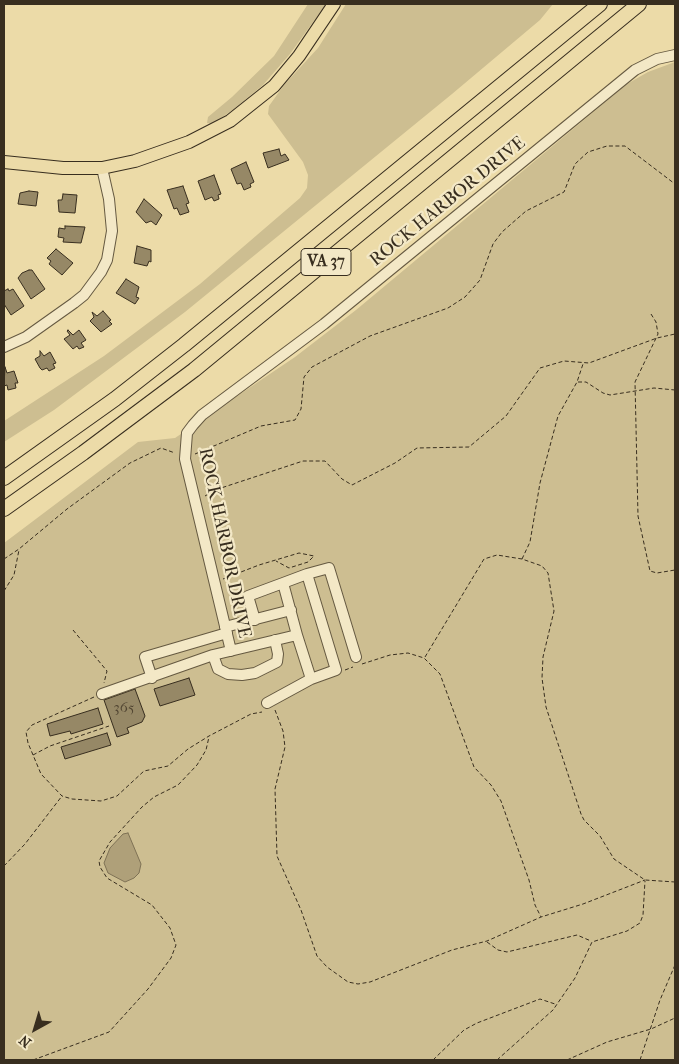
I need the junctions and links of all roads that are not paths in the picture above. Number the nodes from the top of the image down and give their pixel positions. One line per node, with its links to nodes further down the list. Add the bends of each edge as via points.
1 (334, 4): 6 (main road, via 284,75 230,121 166,151)
2 (600, 4): 8 (highway, VA 37, via 184,345)
3 (639, 4): 9 (highway, VA 37, via 194,370)
4 (675, 55): 14 (street, ROCK HARBOR DRIVE, via 657,59 635,70 324,324 202,415 187,433 185,459)
5 (4, 162): 6 (main road)
6 (102, 168): 7 (street, via 112,231 107,260 101,272 74,303 26,338)
7 (4, 347)
8 (4, 478)
9 (4, 508)
10 (307, 574): 11 (street); 19 (street, via 329,568); 21 (street, via 336,670)
11 (284, 583): 12 (street); 13 (street, via 248,596)
12 (291, 610): 13 (street); 15 (street)
13 (255, 620): 14 (street)
14 (226, 630): 17 (street, ROCK HARBOR DRIVE); 20 (street, via 145,657)
15 (297, 635): 16 (street); 21 (street)
16 (275, 640): 17 (street); 18 (street, via 277,662 255,673 228,674 218,670)
17 (231, 651): 18 (street)
18 (213, 655): 20 (street)
19 (356, 657)
20 (152, 678): 22 (street)
21 (311, 679): 23 (street)
22 (98, 693)
23 (268, 707)

